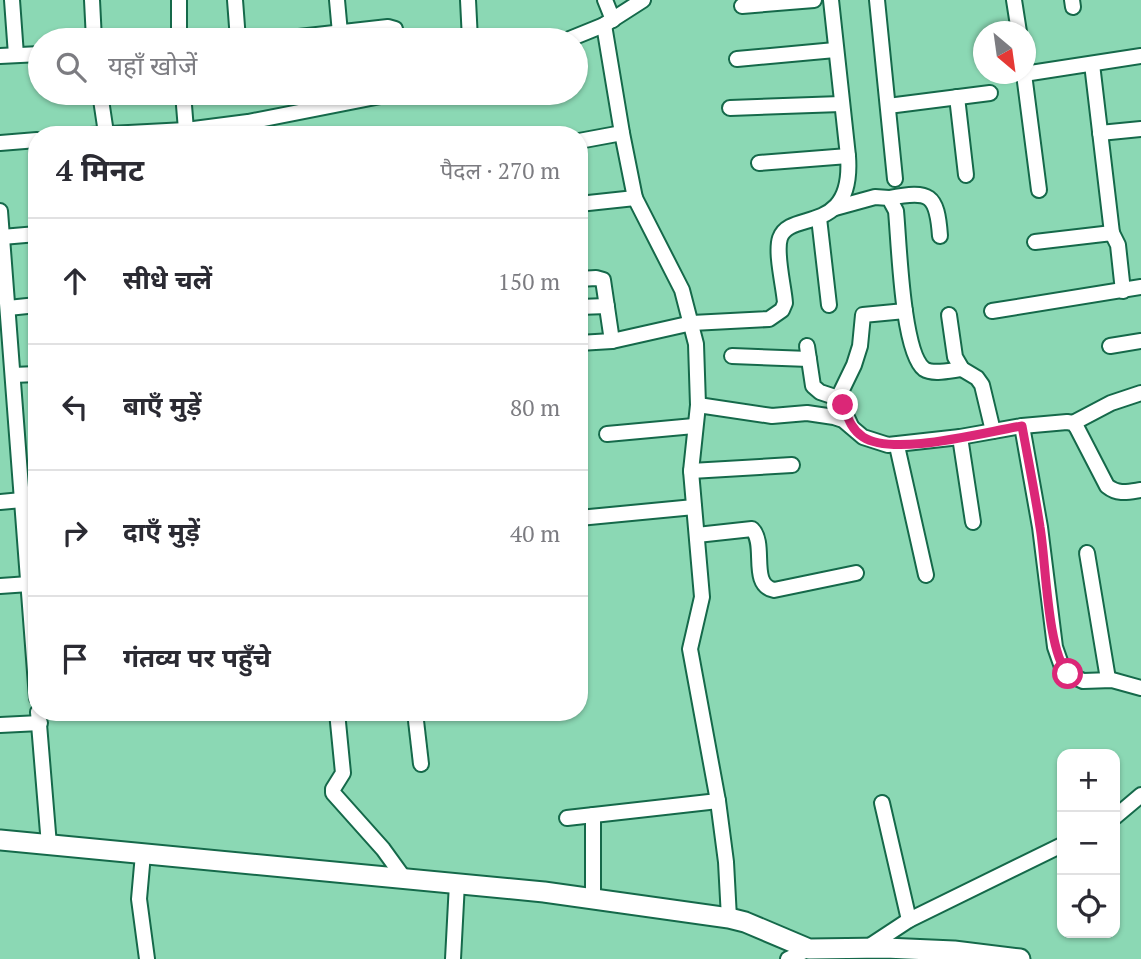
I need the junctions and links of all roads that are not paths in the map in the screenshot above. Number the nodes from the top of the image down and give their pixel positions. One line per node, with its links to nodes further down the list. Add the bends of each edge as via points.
1 (12, 0): 24 (street)
2 (92, 0): 16 (street)
3 (179, 0): 17 (street)
4 (234, 0): 18 (street)
5 (337, 0): 19 (street)
6 (468, 0): 20 (street)
7 (606, 0): 15 (street)
8 (643, 0): 15 (street)
9 (814, 0): 13 (street)
10 (831, 0): 22 (street)
11 (877, 0): 37 (street)
12 (1014, 0): 14 (street)
13 (742, 6)
14 (1017, 21)
15 (608, 23): 21 (street); 43 (street)
16 (93, 28)
17 (179, 28)
18 (237, 28)
19 (340, 28)
20 (469, 28)
21 (588, 31)
22 (835, 50): 27 (street); 33 (street)
23 (28, 54): 24 (street)
24 (16, 55): 25 (street)
25 (0, 56)
26 (1141, 56): 28 (street)
27 (737, 59)
28 (1092, 64): 29 (street); 44 (street)
29 (1036, 72)
30 (1025, 84): 52 (street)
31 (990, 93): 32 (street)
32 (957, 97): 37 (street); 50 (street)
33 (841, 104): 38 (street); 48 (street)
34 (102, 105): 39 (street)
35 (184, 105): 40 (street)
36 (345, 105): 41 (street)
37 (888, 106): 51 (street)
38 (730, 108)
39 (105, 126)
40 (186, 126)
41 (256, 126)
42 (1141, 129): 44 (street)
43 (622, 133): 45 (street); 53 (street)
44 (1100, 133): 59 (street)
45 (588, 139)
46 (28, 141): 47 (street)
47 (0, 143)
48 (848, 156): 49 (street); 56 (street, via 846,188)
49 (759, 163)
50 (966, 175)
51 (895, 179)
52 (1039, 190)
53 (635, 198): 55 (street); 75 (street, via 682,290)
54 (889, 198): 56 (street, via 875,197); 61 (street, via 907,194 929,197 939,216); 72 (street, via 896,211)
55 (588, 203)
56 (834, 209): 58 (street)
57 (0, 211): 62 (street)
58 (819, 218): 67 (street); 75 (street, via 788,229 779,240 782,310 769,319)
59 (1112, 233): 63 (street); 66 (street, via 1118,244)
60 (28, 235): 62 (street)
61 (940, 236)
62 (2, 237): 71 (street)
63 (1035, 242)
64 (588, 278): 69 (street, via 603,280)
65 (1141, 287): 66 (street)
66 (1123, 291): 73 (street)
67 (829, 305)
68 (28, 306): 71 (street)
69 (607, 306): 70 (street); 76 (street)
70 (588, 307)
71 (8, 308): 83 (street)
72 (905, 311): 81 (street, via 910,343 924,368); 85 (street, via 863,315 855,365)
73 (992, 311)
74 (949, 315): 81 (street, via 955,357)
75 (692, 323): 76 (street); 86 (street)
76 (612, 341): 78 (street)
77 (1141, 341): 79 (street)
78 (588, 342)
79 (1110, 346)
80 (732, 356): 85 (street, via 808,353 813,386)
81 (962, 369): 91 (street, via 982,385)
82 (28, 374): 83 (street)
83 (13, 375): 98 (street)
84 (1141, 393): 87 (street)
85 (838, 398): 90 (street)
86 (698, 405): 88 (street); 90 (street, via 772,416 821,415 843,420)
87 (1073, 424): 89 (street); 97 (street, via 1107,486 1122,493)
88 (694, 426): 92 (street); 96 (street)
89 (1022, 426): 91 (street); 110 (street, via 1058,657 1062,667 1077,679)
90 (851, 427): 94 (street, via 863,437)
91 (993, 430): 93 (street)
92 (607, 434)
93 (960, 437): 94 (street); 102 (street)
94 (897, 446): 107 (street)
95 (792, 465): 96 (street)
96 (691, 471): 100 (street)
97 (1141, 490)
98 (22, 500): 99 (street); 105 (street)
99 (0, 502)
100 (694, 507): 101 (street); 103 (street)
101 (588, 517)
102 (973, 522)
103 (697, 535): 106 (street, via 752,529 767,589); 119 (street, via 702,597 690,649)
104 (1087, 552): 110 (street)
105 (28, 572)
106 (856, 573)
107 (926, 575)
108 (28, 584): 109 (street)
109 (0, 586)
110 (1108, 679): 111 (street)
111 (1141, 688)
112 (28, 720): 116 (street)
113 (39, 721): 125 (street)
114 (338, 721): 128 (street, via 343,773 333,793)
115 (416, 721): 117 (street)
116 (0, 725)
117 (421, 764)
118 (1141, 795): 121 (street)
119 (718, 801): 122 (street); 131 (street)
120 (882, 803): 132 (street)
121 (1120, 813)
122 (593, 815): 123 (street); 130 (street)
123 (567, 818)
124 (0, 840): 125 (street)
125 (49, 845): 127 (street)
126 (1057, 847): 132 (street)
127 (143, 854): 128 (street); 136 (street, via 139,900)
128 (404, 878): 129 (street)
129 (457, 883): 130 (street); 137 (street)
130 (593, 899): 131 (street)
131 (729, 918): 134 (street)
132 (909, 920): 133 (street)
133 (868, 947): 134 (street); 135 (street)
134 (809, 949): 138 (street)
135 (981, 956): 139 (street)
136 (147, 959)
137 (453, 959)
138 (788, 959)
139 (1020, 959)

